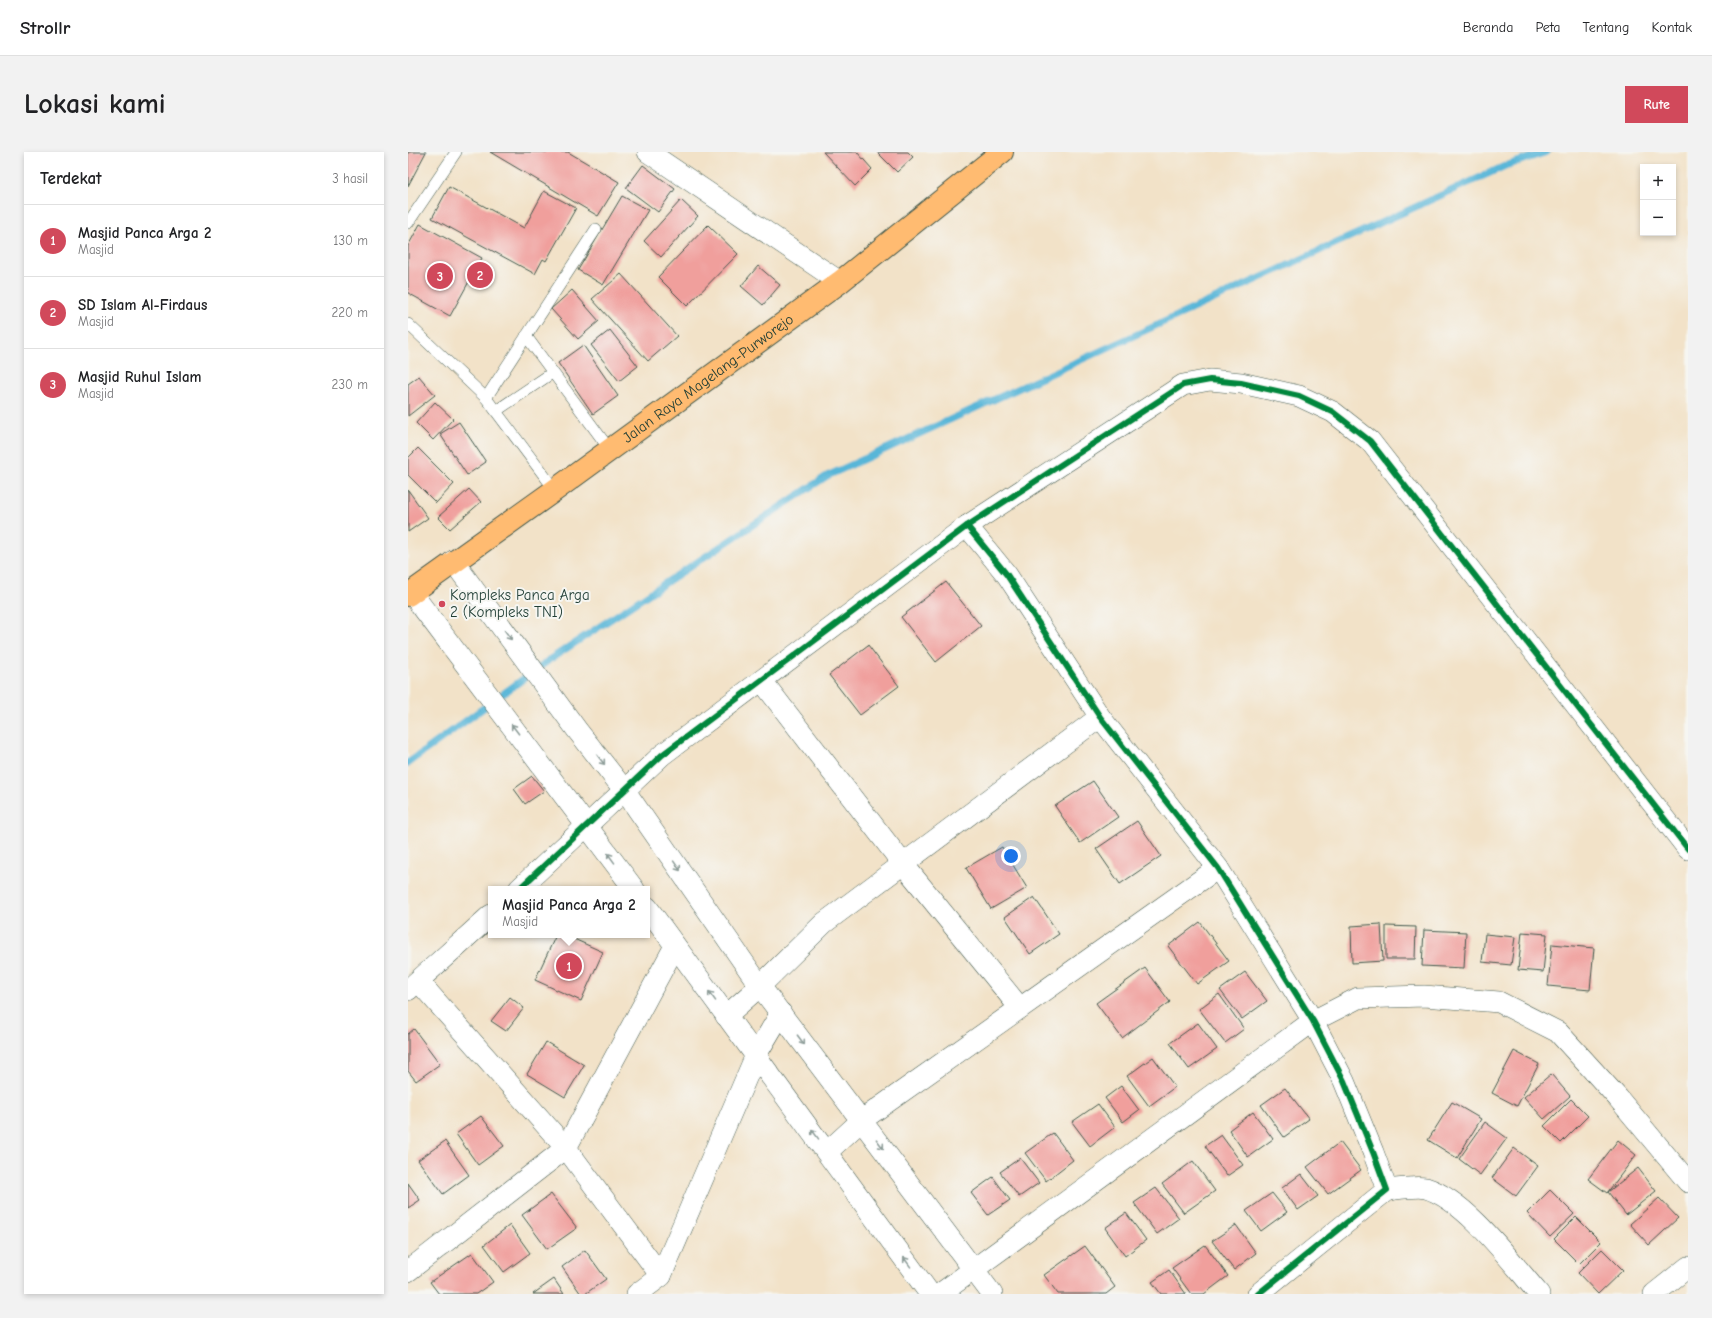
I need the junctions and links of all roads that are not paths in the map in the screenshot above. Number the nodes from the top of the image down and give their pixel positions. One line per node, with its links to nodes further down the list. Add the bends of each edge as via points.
1 (456, 152): 4 (lane)
2 (648, 152): 6 (street)
3 (1002, 152): 6 (main road, Jalan Raya Magelang-Purworejo)
4 (408, 223)
5 (596, 229): 8 (lane)
6 (840, 282): 12 (main road, Jalan Raya Magelang-Purworejo)
7 (408, 324): 10 (lane)
8 (526, 336): 9 (lane); 10 (lane)
9 (552, 372): 11 (lane); 12 (lane)
10 (486, 398): 11 (lane)
11 (496, 411): 13 (lane)
12 (610, 450): 13 (main road, Jalan Raya Magelang-Purworejo)
13 (555, 490): 15 (main road, Jalan Raya Magelang-Purworejo)
14 (968, 526): 17 (street); 18 (street, via 1007,575); 21 (street, via 1183,385 1210,380 1241,383 1299,396 1333,412 1370,441)
15 (453, 562): 16 (main road, Jalan Raya Magelang-Purworejo); 19 (street, one-way to 19)
16 (410, 594): 20 (street, one-way to 16, via 434,622)
17 (762, 681): 19 (street, via 662,755); 22 (street)
18 (1100, 717): 22 (street); 23 (street)
19 (625, 791): 20 (street); 30 (street, one-way to 30)
20 (587, 825): 24 (street); 25 (street, one-way to 20)
21 (1688, 850)
22 (902, 864): 30 (street, via 824,923); 31 (street)
23 (1218, 868): 31 (street); 34 (street)
24 (522, 886)
25 (632, 886)
26 (650, 911): 28 (street)
27 (488, 918): 29 (street)
28 (675, 946): 33 (street, one-way to 28); 37 (street)
29 (413, 986): 37 (street)
30 (760, 986): 32 (street); 33 (street)
31 (1020, 1008): 36 (street)
32 (781, 1013): 35 (street); 36 (street, one-way to 36)
33 (726, 1016): 35 (street)
34 (1313, 1021): 39 (street, via 1358,998 1424,996 1499,1002 1558,1032 1618,1098); 40 (street, via 1344,1081); 43 (street)
35 (756, 1056): 38 (street, one-way to 35); 44 (street)
36 (862, 1120): 38 (street); 43 (street, one-way to 43)
37 (566, 1148): 42 (street); 44 (street)
38 (827, 1152): 46 (street, one-way to 38)
39 (1688, 1182)
40 (1387, 1190): 49 (street); 50 (street, via 1425,1188 1452,1202 1481,1227)
41 (1688, 1267): 51 (street)
42 (408, 1270)
43 (974, 1270): 47 (street); 48 (street)
44 (661, 1276): 45 (street)
45 (637, 1294)
46 (930, 1294)
47 (940, 1294)
48 (992, 1294)
49 (1258, 1294)
50 (1539, 1294)
51 (1654, 1294)

